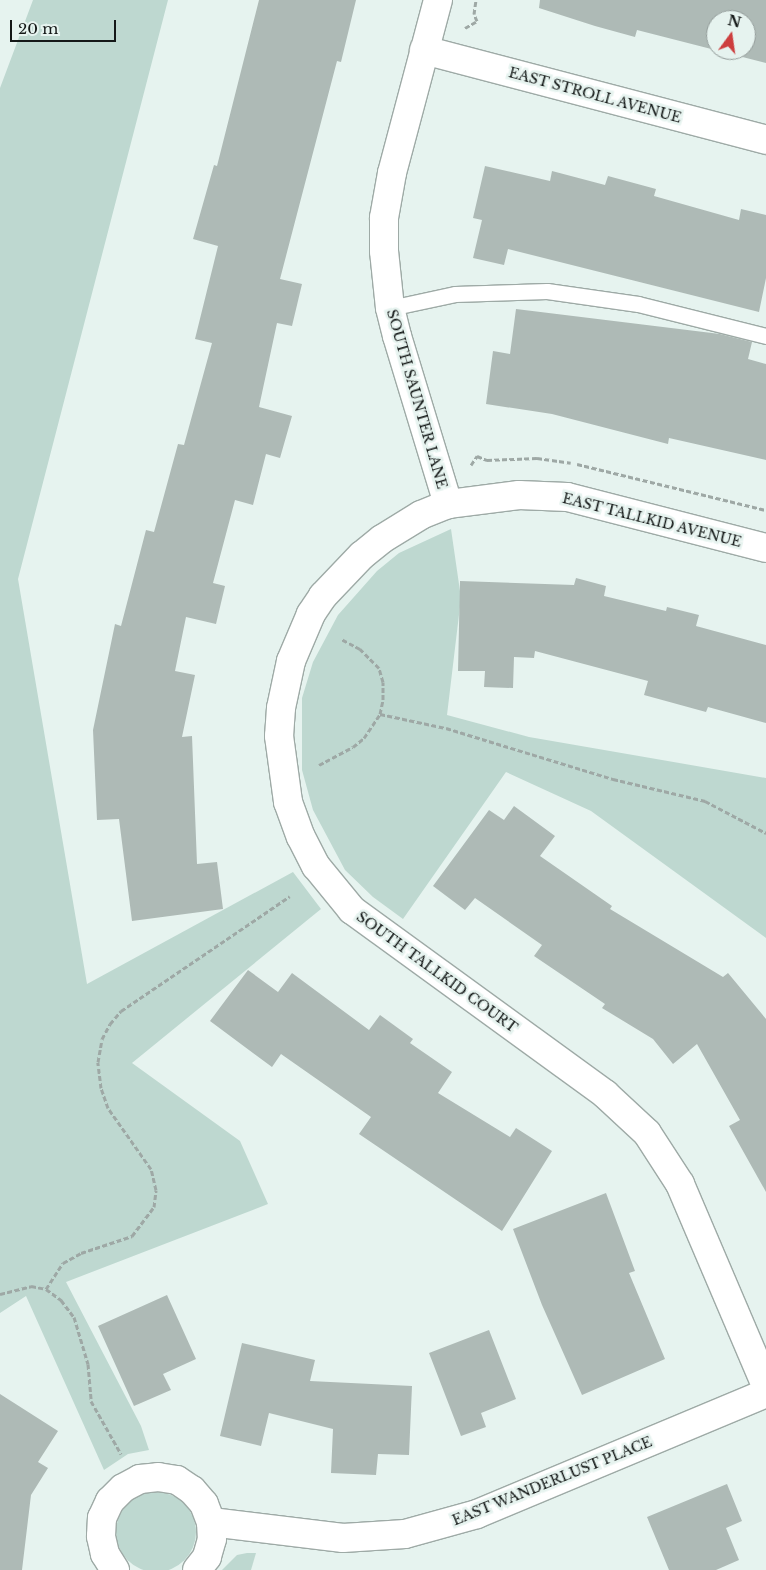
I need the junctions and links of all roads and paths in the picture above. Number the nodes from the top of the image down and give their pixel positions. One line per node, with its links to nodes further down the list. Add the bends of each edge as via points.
1 (438, 0): 4 (street, SOUTH SAUNTER LANE)
2 (476, 0): 3 (path, via 474,14 477,21)
3 (465, 28)
4 (424, 50): 5 (street, EAST STROLL AVENUE); 6 (street, SOUTH SAUNTER LANE, via 387,196 384,251)
5 (766, 140)
6 (390, 308): 7 (lane, via 455,294 555,292 638,304); 8 (street, SOUTH SAUNTER LANE)
7 (766, 336)
8 (448, 504): 9 (street, EAST TALLKID AVENUE, via 519,495 567,497); 17 (street, SOUTH TALLKID COURT, via 399,528 362,555 323,596 311,614 291,661 281,708 282,769 288,802 316,866 352,910 605,1094 647,1133 680,1184)
9 (766, 548)
10 (341, 639): 11 (path, via 360,649 379,668 383,682)
11 (380, 714): 12 (path, via 364,738); 13 (path, via 446,728 613,779 705,801)
12 (319, 765)
13 (766, 833)
14 (290, 896): 15 (path, via 121,1011 110,1024 102,1039 98,1062 101,1088 108,1108 151,1169 156,1190 154,1208 132,1236 81,1253 63,1263)
15 (46, 1289): 16 (path, via 31,1286); 19 (path, via 61,1300 74,1317 83,1340 91,1401)
16 (0, 1294)
17 (766, 1386)
18 (766, 1393): 20 (street, EAST WANDERLUST PLACE, via 477,1514 405,1534 343,1538)
19 (125, 1460)
20 (211, 1522): 21 (street, via 204,1504 192,1490 176,1480 140,1479 123,1488 110,1501 102,1518 105,1554); 22 (street, via 212,1539 207,1557)
21 (115, 1570)
22 (197, 1570)

